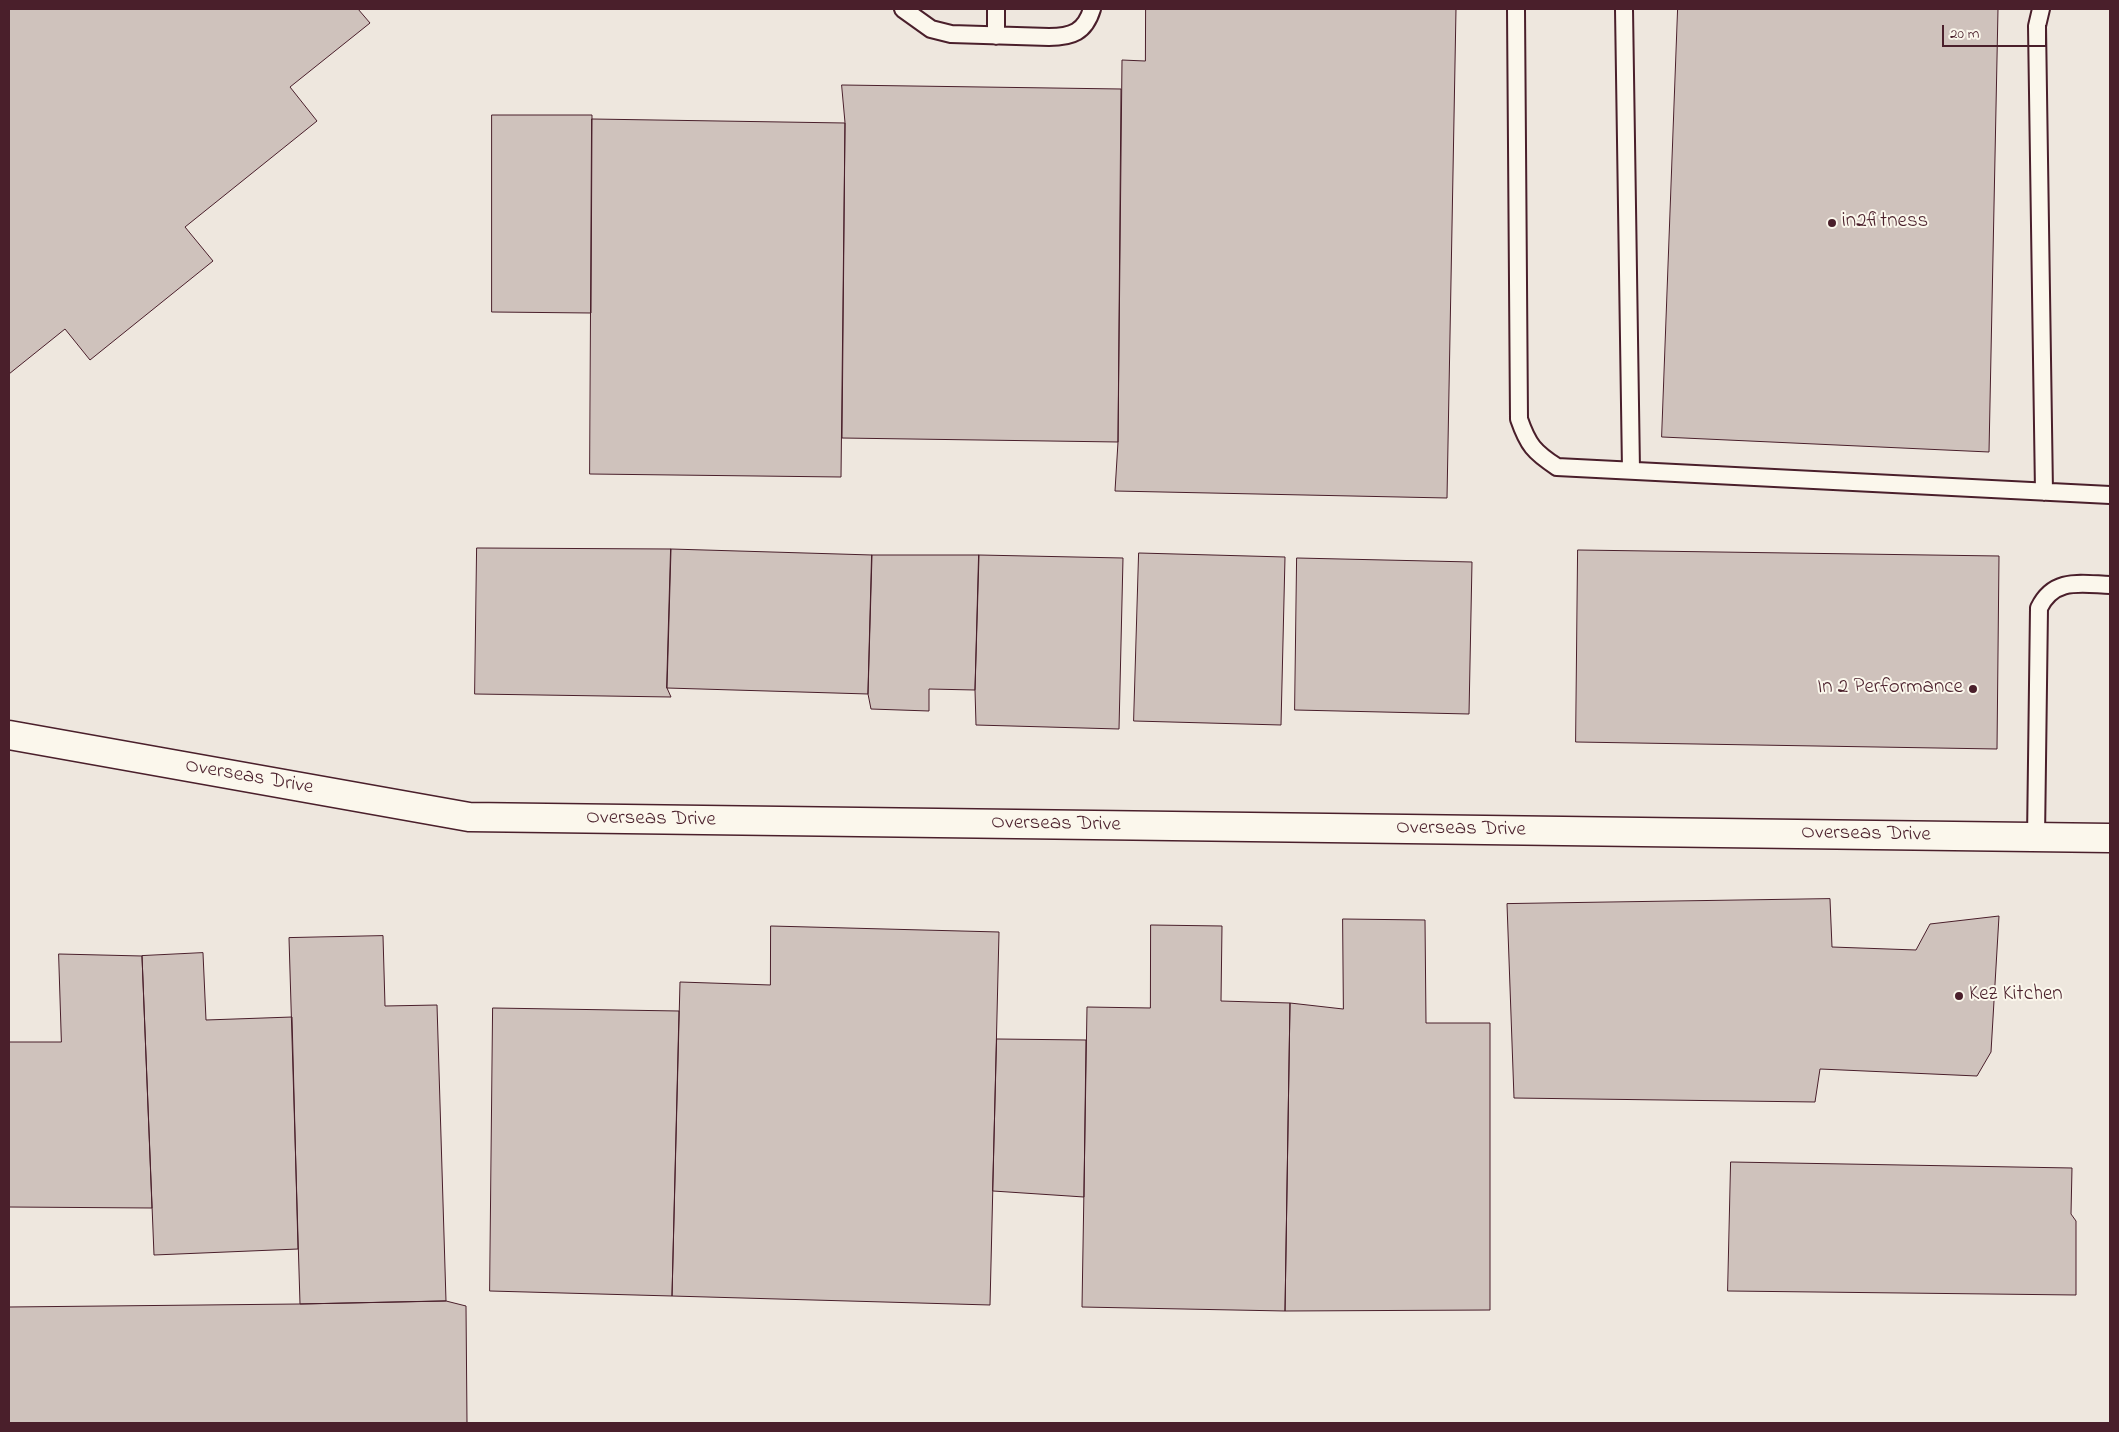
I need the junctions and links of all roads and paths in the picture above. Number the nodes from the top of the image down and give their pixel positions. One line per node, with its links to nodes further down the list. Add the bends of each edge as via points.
1 (904, 9): 7 (lane, via 931,29 951,34)
2 (996, 9): 7 (lane)
3 (1092, 9): 7 (lane, via 1087,23 1064,37)
4 (1516, 9): 8 (lane, via 1519,419 1526,440 1541,457 1557,466)
5 (1624, 9): 8 (lane)
6 (2041, 9): 9 (lane, via 2038,26)
7 (996, 36)
8 (1631, 470): 9 (lane)
9 (2044, 492): 10 (lane)
10 (2110, 495)
11 (2110, 585): 13 (lane, via 2071,584 2055,588 2045,596 2039,608)
12 (9, 735): 13 (street, Overseas Drive, via 469,817)
13 (2036, 838): 14 (street, Overseas Drive)
14 (2110, 838)

